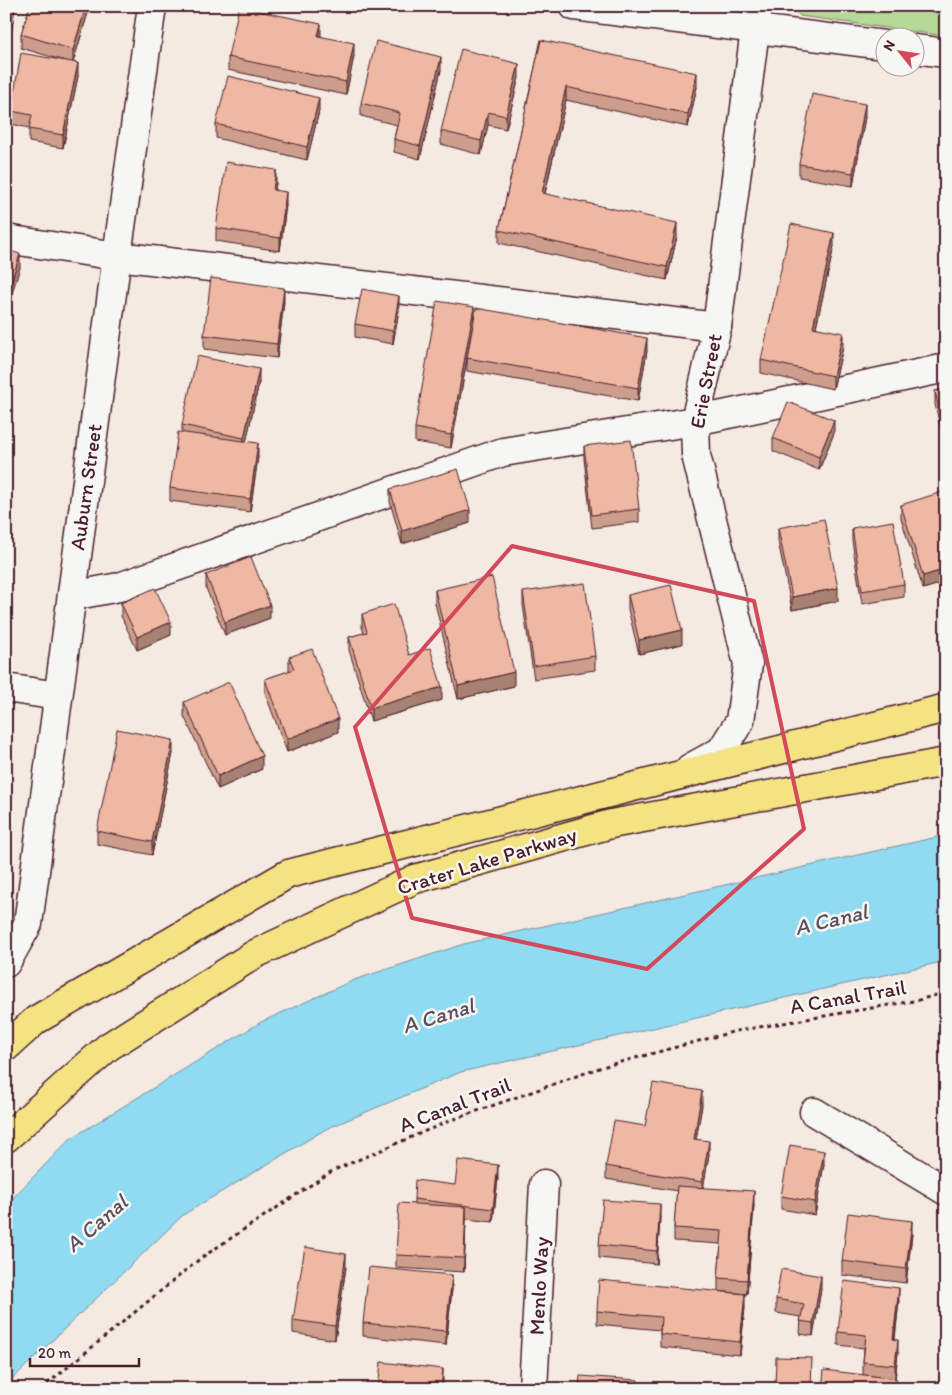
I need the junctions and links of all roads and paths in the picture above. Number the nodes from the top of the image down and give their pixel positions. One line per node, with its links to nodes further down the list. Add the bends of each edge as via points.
1 (152, 6): 8 (street, Auburn Street)
2 (574, 6): 3 (street)
3 (757, 18): 4 (street); 9 (street, Erie Street)
4 (874, 44)
5 (924, 50): 6 (street)
6 (946, 53)
7 (6, 239): 8 (street)
8 (117, 256): 9 (street); 12 (street, Auburn Street)
9 (717, 327): 11 (street, Erie Street)
10 (946, 368): 11 (street)
11 (695, 422): 12 (street, via 504,452 119,588); 17 (street, Erie Street, via 696,455 748,664 740,721 721,751)
12 (72, 596): 14 (street, Auburn Street)
13 (6, 688): 14 (street)
14 (58, 696): 18 (street, Auburn Street, via 28,924)
15 (946, 708): 17 (main road, Crater Lake Parkway)
16 (946, 762): 22 (main road, Crater Lake Parkway, via 611,824 416,879 255,954 108,1047)
17 (673, 778): 20 (main road, Crater Lake Parkway, via 288,874 36,1020)
18 (6, 964)
19 (946, 992): 25 (path, A Canal Trail, via 919,1000 736,1031 602,1067 449,1121 332,1171 201,1258)
20 (6, 1047)
21 (814, 1112): 24 (street)
22 (6, 1138)
23 (544, 1184): 26 (street, Menlo Way)
24 (946, 1191)
25 (41, 1389)
26 (534, 1389)

